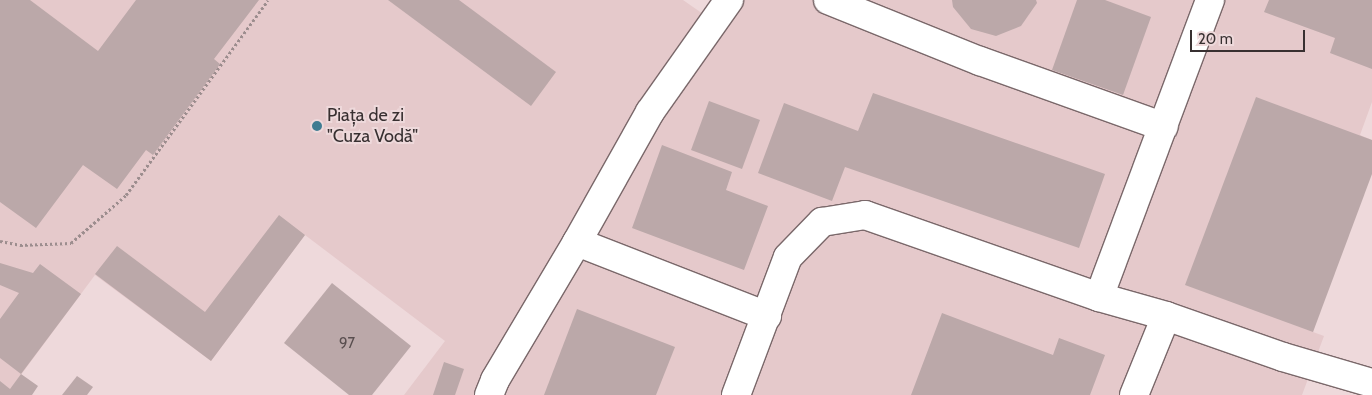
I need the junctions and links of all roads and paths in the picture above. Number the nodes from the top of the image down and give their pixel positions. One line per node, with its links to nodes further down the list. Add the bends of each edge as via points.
1 (268, 0): 6 (path, via 126,195 71,243 20,245)
2 (729, 0): 7 (lane, via 650,112)
3 (828, 0): 5 (lane, via 980,61)
4 (1210, 0): 5 (lane)
5 (1164, 128): 8 (lane)
6 (0, 241)
7 (577, 242): 9 (lane); 12 (lane)
8 (1099, 297): 9 (lane, via 865,215 822,222 788,257); 10 (lane)
9 (767, 316): 13 (lane)
10 (1166, 316): 11 (lane, via 1283,357); 14 (lane)
11 (1372, 383)
12 (489, 395)
13 (736, 395)
14 (1134, 395)

